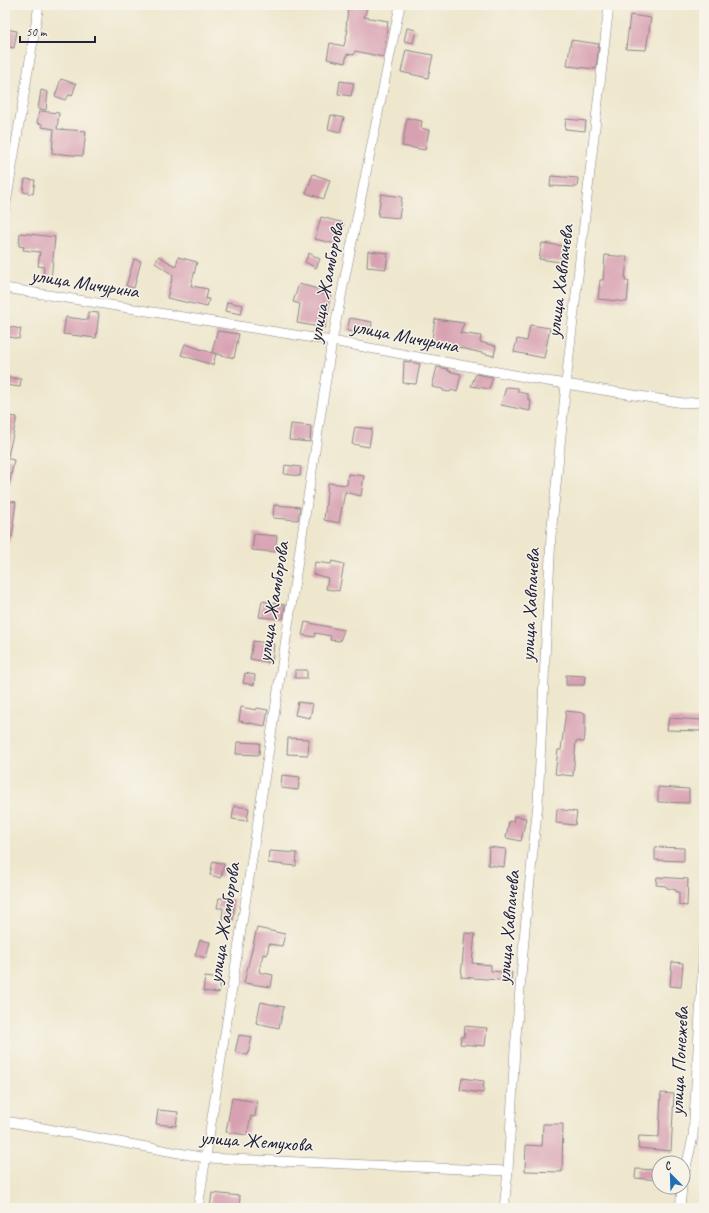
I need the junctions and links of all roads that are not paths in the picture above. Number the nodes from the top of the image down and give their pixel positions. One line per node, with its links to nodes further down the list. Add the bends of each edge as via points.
1 (39, 5): 4 (street)
2 (400, 5): 6 (street, улица Жамборова)
3 (609, 5): 7 (street, улица Хавпачева)
4 (5, 209)
5 (5, 288): 6 (street, улица Мичурина)
6 (332, 341): 7 (street, улица Мичурина); 12 (street, улица Жамборова)
7 (566, 384): 8 (street, улица Мичурина, via 683,403); 13 (street, улица Хавпачева, via 552,536 538,803 515,1041)
8 (704, 402)
9 (704, 943): 11 (street, улица Понежева, via 693,1137)
10 (5, 1121): 12 (street, улица Жемухова)
11 (689, 1155)
12 (206, 1158): 13 (street, улица Жемухова); 15 (street, улица Жамборова)
13 (508, 1171): 16 (street, улица Хавпачева)
14 (681, 1195): 17 (street)
15 (198, 1208)
16 (504, 1208)
17 (680, 1208)

